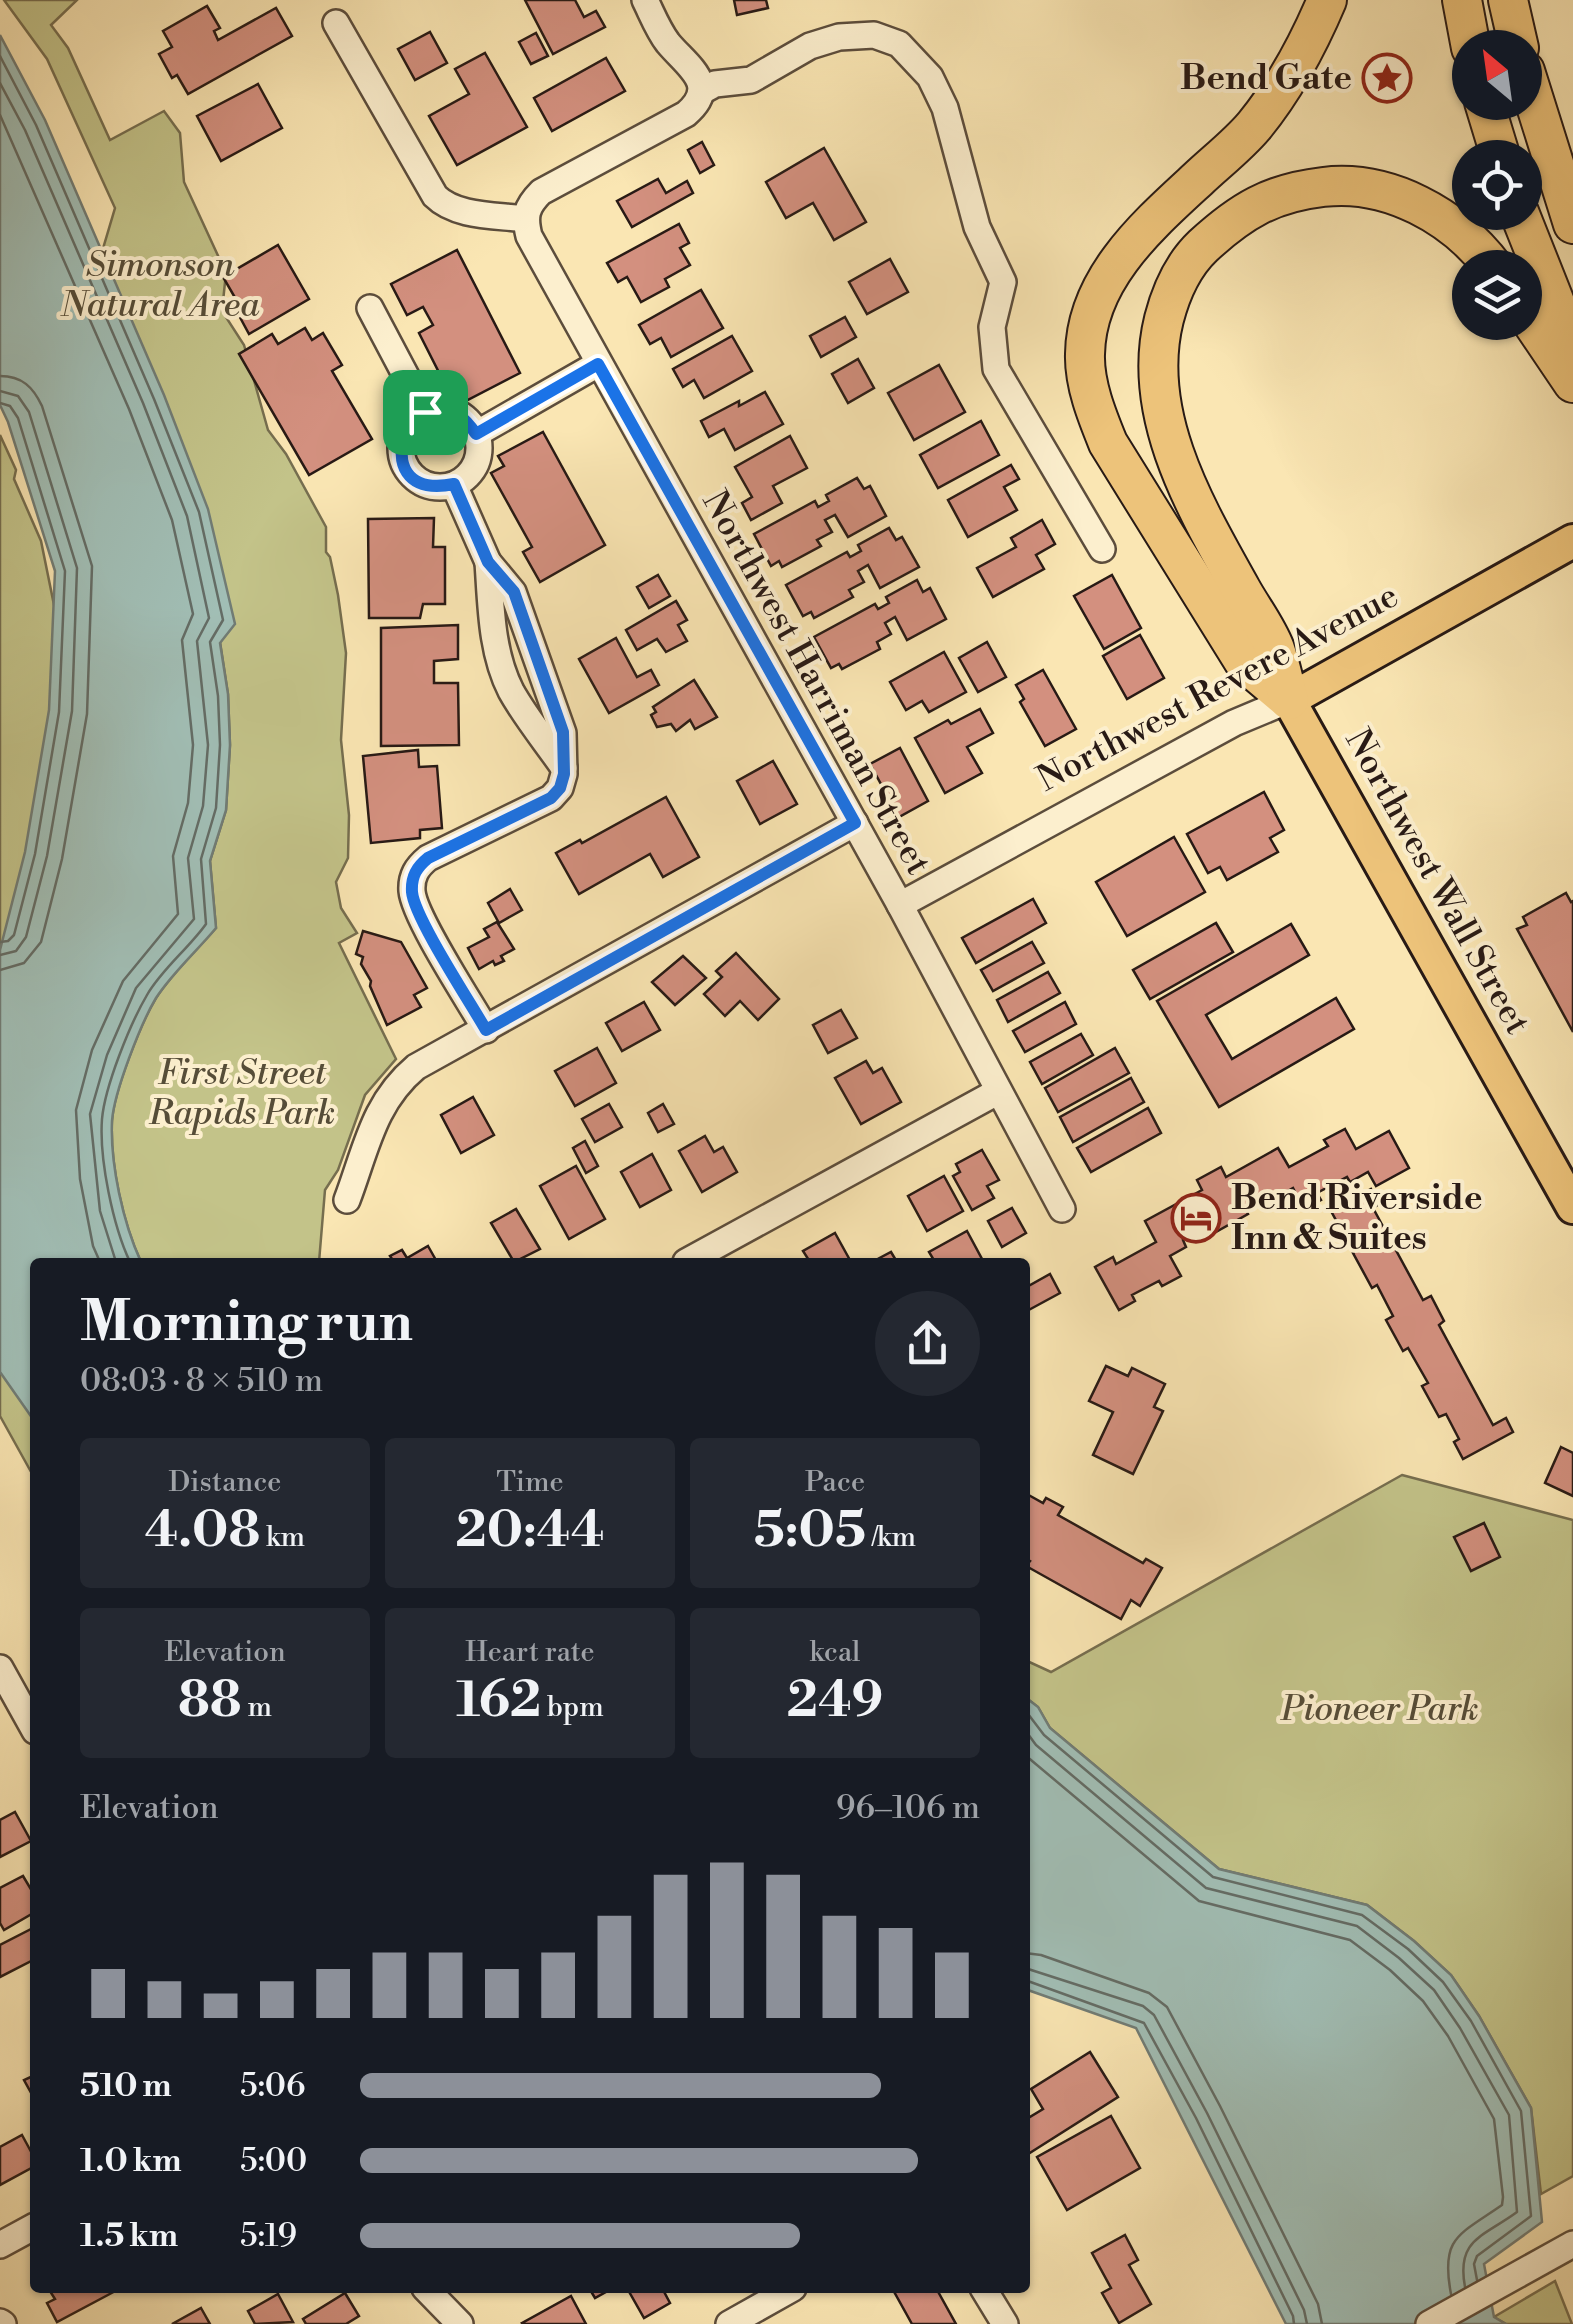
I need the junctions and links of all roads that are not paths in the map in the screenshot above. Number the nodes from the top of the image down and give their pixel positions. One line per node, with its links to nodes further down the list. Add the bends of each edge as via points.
1 (644, 0): 8 (street, via 668,42 692,66)
2 (1327, 0): 25 (highway, via 1305,51 1254,126 1117,260 1094,306 1084,354 1108,443 1244,662)
3 (1462, 0): 6 (highway)
4 (1508, 0): 7 (highway)
5 (336, 23): 10 (street, via 434,196 444,206)
6 (1468, 30)
7 (1515, 30)
8 (700, 98): 10 (street, via 686,114 541,192); 23 (street, via 715,84 752,80 839,37 874,35 899,44 930,76 977,227 1003,282 992,327 996,369)
9 (1540, 120): 11 (highway)
10 (525, 219): 17 (street, Northwest Harriman Street)
11 (1573, 224)
12 (1526, 230): 16 (highway)
13 (1478, 250): 25 (highway, via 1428,210 1341,184 1266,198 1194,256 1170,297 1157,346 1160,403 1173,449 1198,512 1274,647)
14 (370, 308): 19 (street)
15 (1542, 337): 18 (highway)
16 (1573, 348)
17 (598, 364): 20 (street); 27 (street, Northwest Harriman Street)
18 (1573, 383)
19 (425, 412): 20 (street, via 455,412); 21 (street, via 404,433 403,463 424,484)
20 (476, 434): 21 (street, via 476,464)
21 (454, 484): 24 (street)
22 (1573, 541): 25 (main road, Northwest Revere Avenue)
23 (1102, 549)
24 (488, 562): 26 (street, via 514,592 563,732); 26 (street, via 499,659 511,690)
25 (1290, 700): 28 (street, Northwest Revere Avenue, via 1234,723); 32 (main road, Northwest Wall Street)
26 (564, 768): 29 (street, via 551,798 428,858 412,880 414,904)
27 (855, 823): 28 (street, Northwest Harriman Street); 29 (street)
28 (900, 905): 30 (street, Northwest Harriman Street)
29 (486, 1030): 31 (street, via 395,1085 380,1107)
30 (996, 1092): 33 (street, Northwest Harriman Street); 34 (street)
31 (347, 1200)
32 (1573, 1207)
33 (1062, 1209)
34 (693, 1258)
35 (0, 1668): 36 (street)
36 (30, 1722)
37 (30, 2229): 39 (street)
38 (1573, 2244): 46 (street)
39 (0, 2246)
40 (430, 2293): 43 (street)
41 (784, 2293): 44 (street)
42 (986, 2293): 45 (street)
43 (460, 2324)
44 (729, 2324)
45 (1005, 2324)
46 (1428, 2324)

